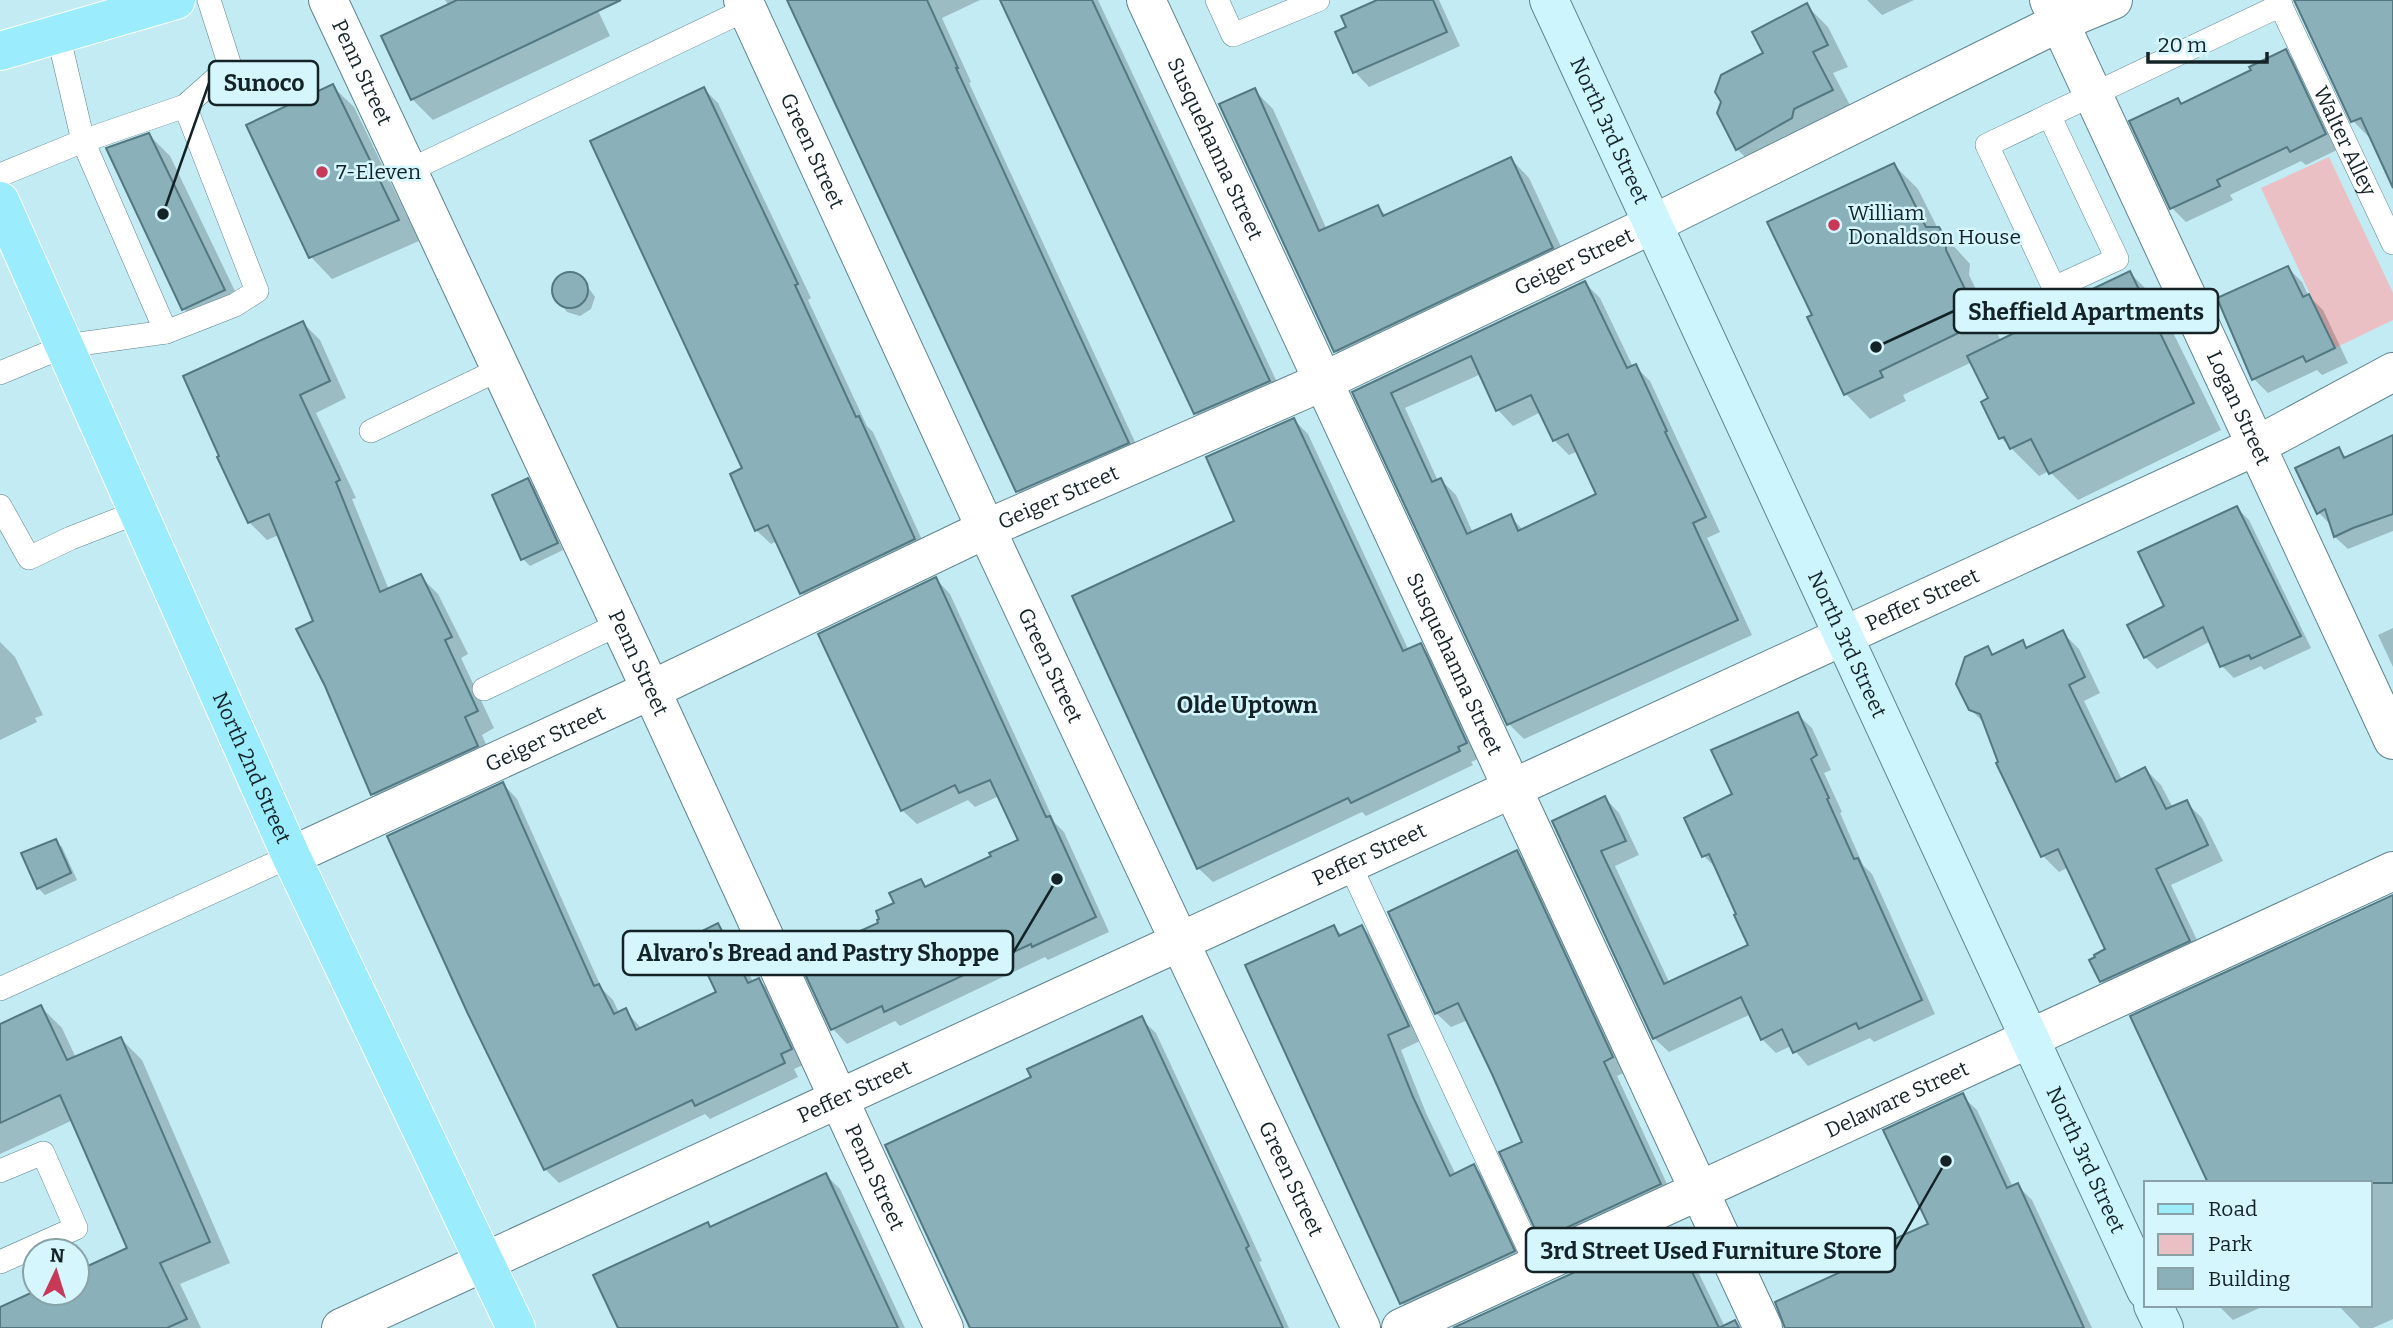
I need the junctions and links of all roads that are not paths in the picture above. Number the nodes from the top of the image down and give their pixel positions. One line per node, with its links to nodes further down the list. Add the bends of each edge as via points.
1 (209, 0): 15 (lane, via 230,66)
2 (328, 0): 18 (street, Penn Street)
3 (1146, 0): 28 (street, Susquehanna Street)
4 (1217, 0): 5 (lane, via 1233,34)
5 (1318, 0)
6 (1549, 0): 21 (main road, North 3rd Street)
7 (2113, 0): 11 (street, Geiger Street)
8 (164, 2): 12 (main road)
9 (2280, 3): 14 (lane); 22 (lane, Walter Alley)
10 (745, 5): 18 (lane); 33 (street, Green Street)
11 (2054, 11): 14 (street, Logan Street); 21 (street, Geiger Street)
12 (58, 34): 13 (main road); 17 (lane)
13 (0, 51)
14 (2092, 95): 16 (lane); 30 (street, Logan Street)
15 (185, 106): 17 (lane); 23 (lane, via 257,291 235,305)
16 (2049, 115): 16 (lane, via 1987,145 2054,288 2117,259)
17 (83, 141): 19 (lane); 23 (lane)
18 (408, 171): 25 (street, Penn Street)
19 (0, 175)
20 (0, 201): 24 (main road, North 2nd Street)
21 (1651, 225): 28 (street, Geiger Street); 35 (main road, North 3rd Street)
22 (2393, 243)
23 (166, 332): 24 (lane)
24 (65, 346): 27 (lane); 32 (main road, North 2nd Street)
25 (500, 369): 29 (lane); 34 (street, Penn Street)
26 (2393, 372): 30 (street, Peffer Street)
27 (0, 373)
28 (1324, 381): 33 (street, Geiger Street); 39 (street, Susquehanna Street)
29 (371, 431)
30 (2256, 446): 35 (street, Peffer Street); 38 (street, Logan Street)
31 (0, 506): 32 (lane, via 29,558)
32 (138, 512): 40 (main road, North 2nd Street)
33 (986, 529): 37 (street, Geiger Street); 43 (street, Green Street)
34 (619, 624): 36 (lane); 37 (street, Penn Street)
35 (1842, 637): 39 (street, Peffer Street); 45 (main road, North 3rd Street)
36 (484, 689)
37 (651, 690): 40 (street, Geiger Street); 46 (street, Penn Street)
38 (2393, 740)
39 (1512, 788): 41 (street, Peffer Street); 48 (street, Susquehanna Street)
40 (291, 856): 44 (lane, Geiger Street); 50 (main road, North 2nd Street)
41 (1349, 863): 43 (street, Peffer Street); 51 (lane)
42 (2393, 871): 45 (street, Delaware Street)
43 (1180, 941): 46 (street, Peffer Street); 57 (street, Green Street)
44 (0, 989)
45 (2030, 1039): 48 (street, Delaware Street); 52 (main road, North 3rd Street)
46 (837, 1099): 50 (street, Peffer Street); 56 (street, Penn Street)
47 (0, 1171): 49 (lane, via 43,1153 76,1228)
48 (1699, 1190): 51 (street, Delaware Street); 59 (street, Susquehanna Street)
49 (0, 1262)
50 (484, 1262): 54 (street, Peffer Street); 55 (main road, North 2nd Street)
51 (1537, 1266): 58 (street, Delaware Street)
52 (2144, 1286)
53 (2154, 1307): 60 (main road)
54 (341, 1328)
55 (516, 1328)
56 (944, 1328)
57 (1361, 1328)
58 (1401, 1328)
59 (1763, 1328)
60 (2164, 1328)

